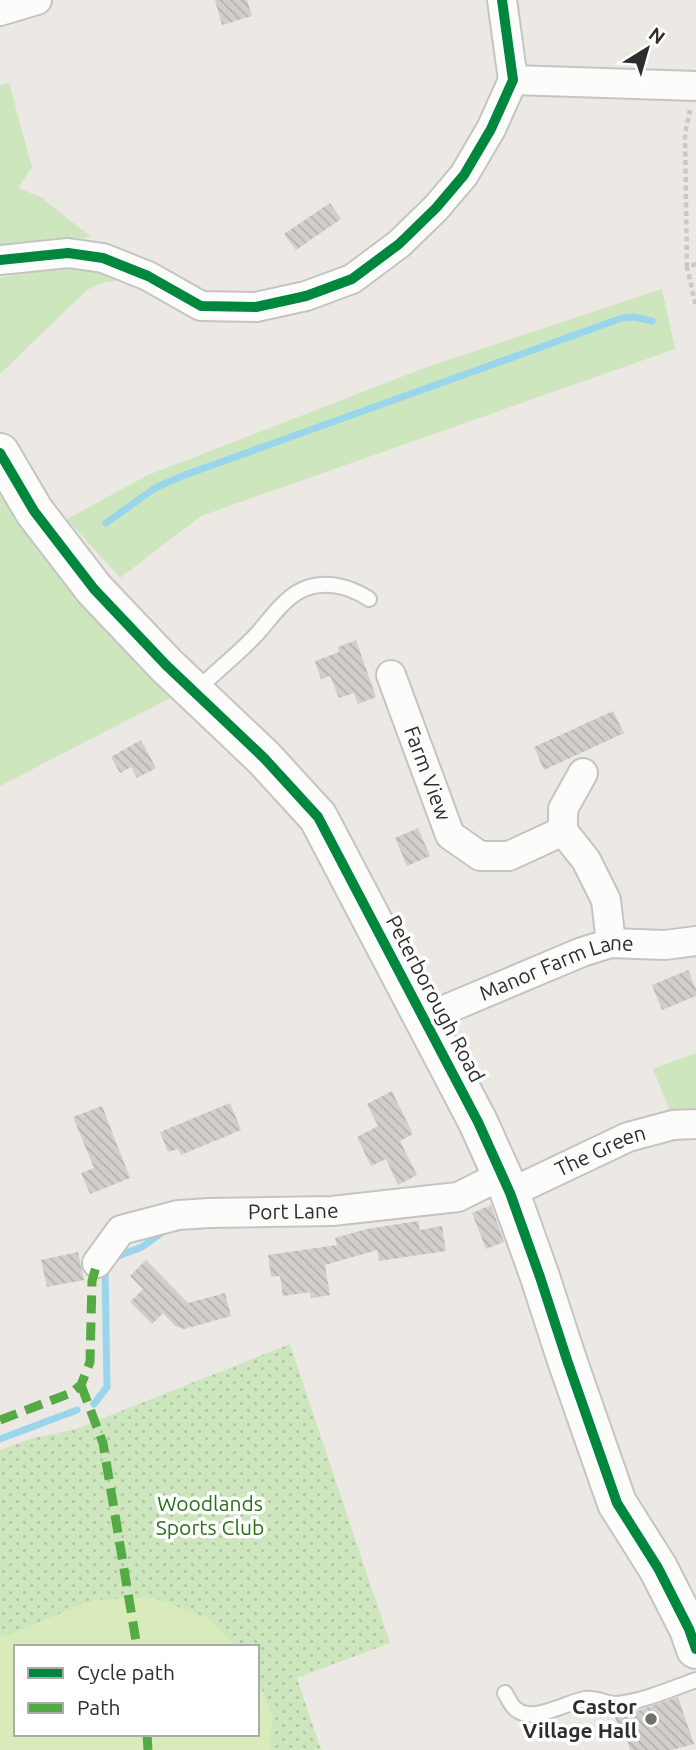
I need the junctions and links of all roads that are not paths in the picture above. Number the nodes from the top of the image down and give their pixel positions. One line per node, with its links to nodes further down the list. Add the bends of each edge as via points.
1 (37, 0): 3 (street)
2 (502, 0): 4 (street)
3 (0, 11)
4 (513, 80): 5 (street); 6 (street, via 464,175 436,208 399,244 352,279 306,296 256,307 201,306 148,276 103,258 68,253)
5 (695, 86)
6 (0, 260)
7 (0, 453): 10 (street, Peterborough Road, via 34,511 94,589)
8 (369, 599): 10 (lane, via 340,586 320,585 298,592)
9 (391, 675): 12 (street, Farm View, via 450,835 480,856 509,856)
10 (195, 692): 15 (street, Peterborough Road, via 318,817)
11 (583, 773): 12 (street, via 563,809)
12 (563, 831): 14 (street, via 586,860 606,900)
13 (696, 941): 14 (street, Manor Farm Lane)
14 (611, 943): 15 (street, Manor Farm Lane)
15 (423, 1020): 17 (street, Peterborough Road)
16 (696, 1124): 17 (street, The Green, via 628,1137)
17 (506, 1184): 18 (street, Port Lane, via 458,1197 331,1211 178,1215 121,1230); 19 (street, Peterborough Road, via 617,1503)
18 (97, 1263)
19 (692, 1625)
20 (696, 1680): 21 (lane, via 621,1703 589,1699 536,1715 513,1709)
21 (505, 1693)

